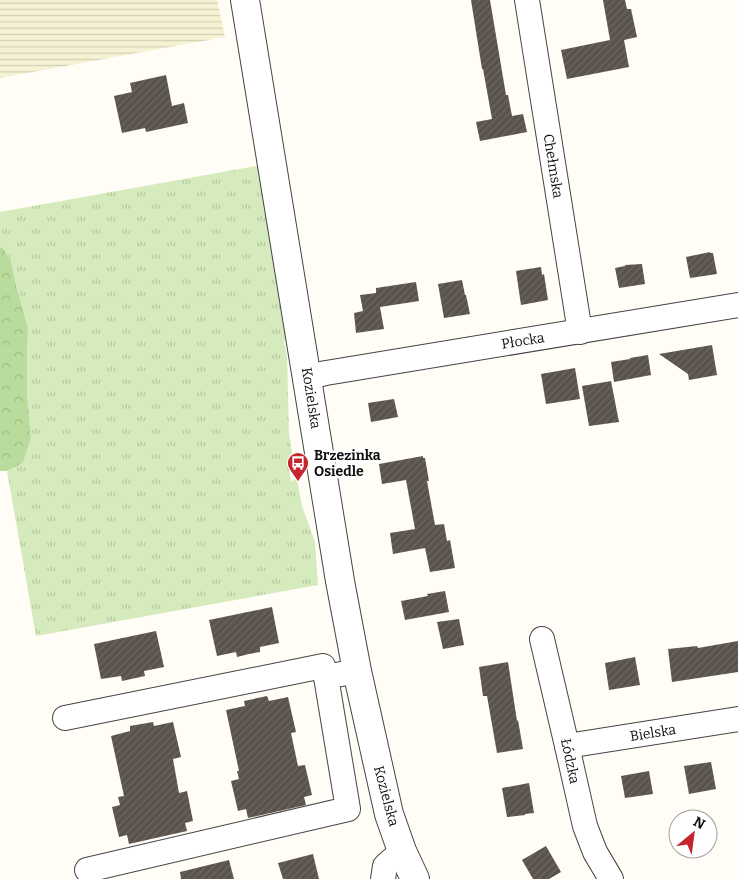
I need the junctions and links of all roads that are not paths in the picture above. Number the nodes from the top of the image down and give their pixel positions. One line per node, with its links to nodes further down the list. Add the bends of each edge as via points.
1 (245, 0): 5 (street, Kozielska)
2 (526, 0): 4 (street, Chełmska)
3 (738, 305): 4 (street, Płocka)
4 (580, 332): 5 (street, Płocka)
5 (308, 378): 7 (street, Kozielska)
6 (542, 639): 11 (street, Łódzka)
7 (357, 671): 8 (street); 12 (street, Kozielska, via 389,814)
8 (326, 677): 9 (street, via 323,666); 13 (street, via 348,810)
9 (65, 718)
10 (738, 719): 11 (street, Bielska)
11 (568, 746): 16 (street, Łódzka, via 584,826)
12 (402, 851): 14 (street, via 385,866); 15 (street, Kozielska)
13 (87, 870)
14 (383, 879)
15 (415, 879)
16 (611, 879)

